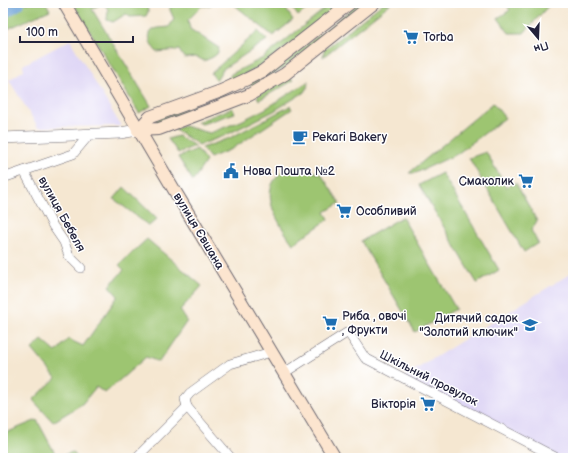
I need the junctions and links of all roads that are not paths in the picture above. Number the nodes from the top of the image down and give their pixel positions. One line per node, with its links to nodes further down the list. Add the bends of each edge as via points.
1 (64, 3): 4 (main road, вулиця Євшана)
2 (350, 3): 4 (main road, via 263,71 221,91 150,117)
3 (374, 3): 4 (main road, via 285,74 260,89 158,130)
4 (138, 130): 5 (street, via 120,134); 10 (main road, вулиця Євшана)
5 (89, 135): 6 (street); 7 (street, via 73,154)
6 (3, 138)
7 (24, 170): 8 (street); 9 (street, вулиця Бебеля, via 64,242 69,256)
8 (3, 178)
9 (81, 268)
10 (271, 352): 11 (main road, вулиця Євшана); 12 (street, via 230,364 190,393 185,399)
11 (284, 373): 15 (main road, вулиця Євшана); 16 (street, Шкільний провулок, via 348,332 365,358)
12 (187, 407): 13 (street); 14 (street)
13 (136, 458)
14 (231, 458)
15 (335, 458)
16 (557, 458)

